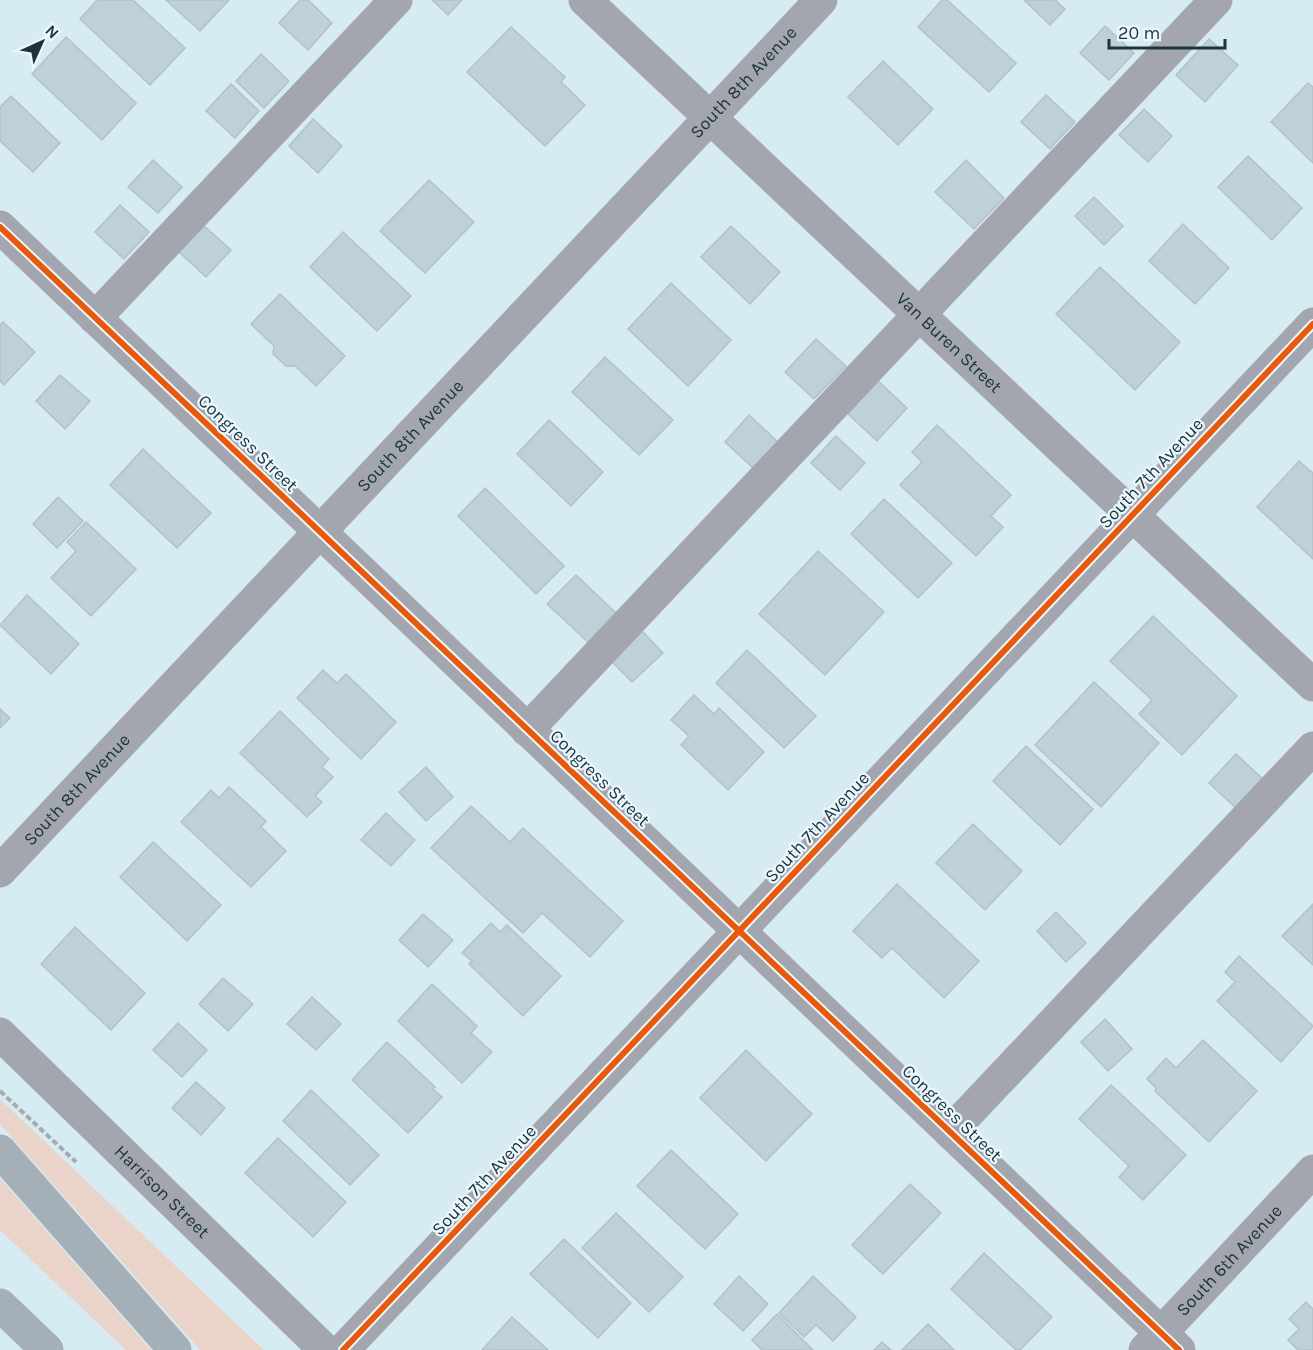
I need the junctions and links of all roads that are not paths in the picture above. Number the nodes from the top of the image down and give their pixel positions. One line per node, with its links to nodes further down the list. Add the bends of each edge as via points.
1 (396, 0): 8 (street)
2 (585, 0): 5 (street, Van Buren Street)
3 (821, 0): 5 (street, South 8th Avenue)
4 (1216, 0): 7 (street)
5 (711, 118): 7 (street, Van Buren Street); 11 (street, South 8th Avenue)
6 (0, 227): 8 (street, Congress Street)
7 (919, 315): 10 (street, Van Buren Street); 13 (street)
8 (95, 318): 11 (street, Congress Street)
9 (1313, 324): 10 (street, South 7th Avenue)
10 (1132, 515): 12 (street, Van Buren Street); 16 (street, South 7th Avenue)
11 (319, 532): 13 (street, Congress Street); 15 (street, South 8th Avenue)
12 (1313, 685)
13 (527, 730): 16 (street, Congress Street)
14 (1313, 748): 18 (street)
15 (0, 871)
16 (739, 931): 18 (street, Congress Street); 26 (street, South 7th Avenue)
17 (0, 1034): 25 (street, Harrison Street)
18 (950, 1132): 22 (street, Congress Street)
19 (0, 1151): 24 (highway)
20 (1313, 1171): 22 (street, South 6th Avenue)
21 (0, 1305): 23 (highway)
22 (1162, 1344)
23 (47, 1350)
24 (175, 1350)
25 (325, 1350)
26 (343, 1350)

